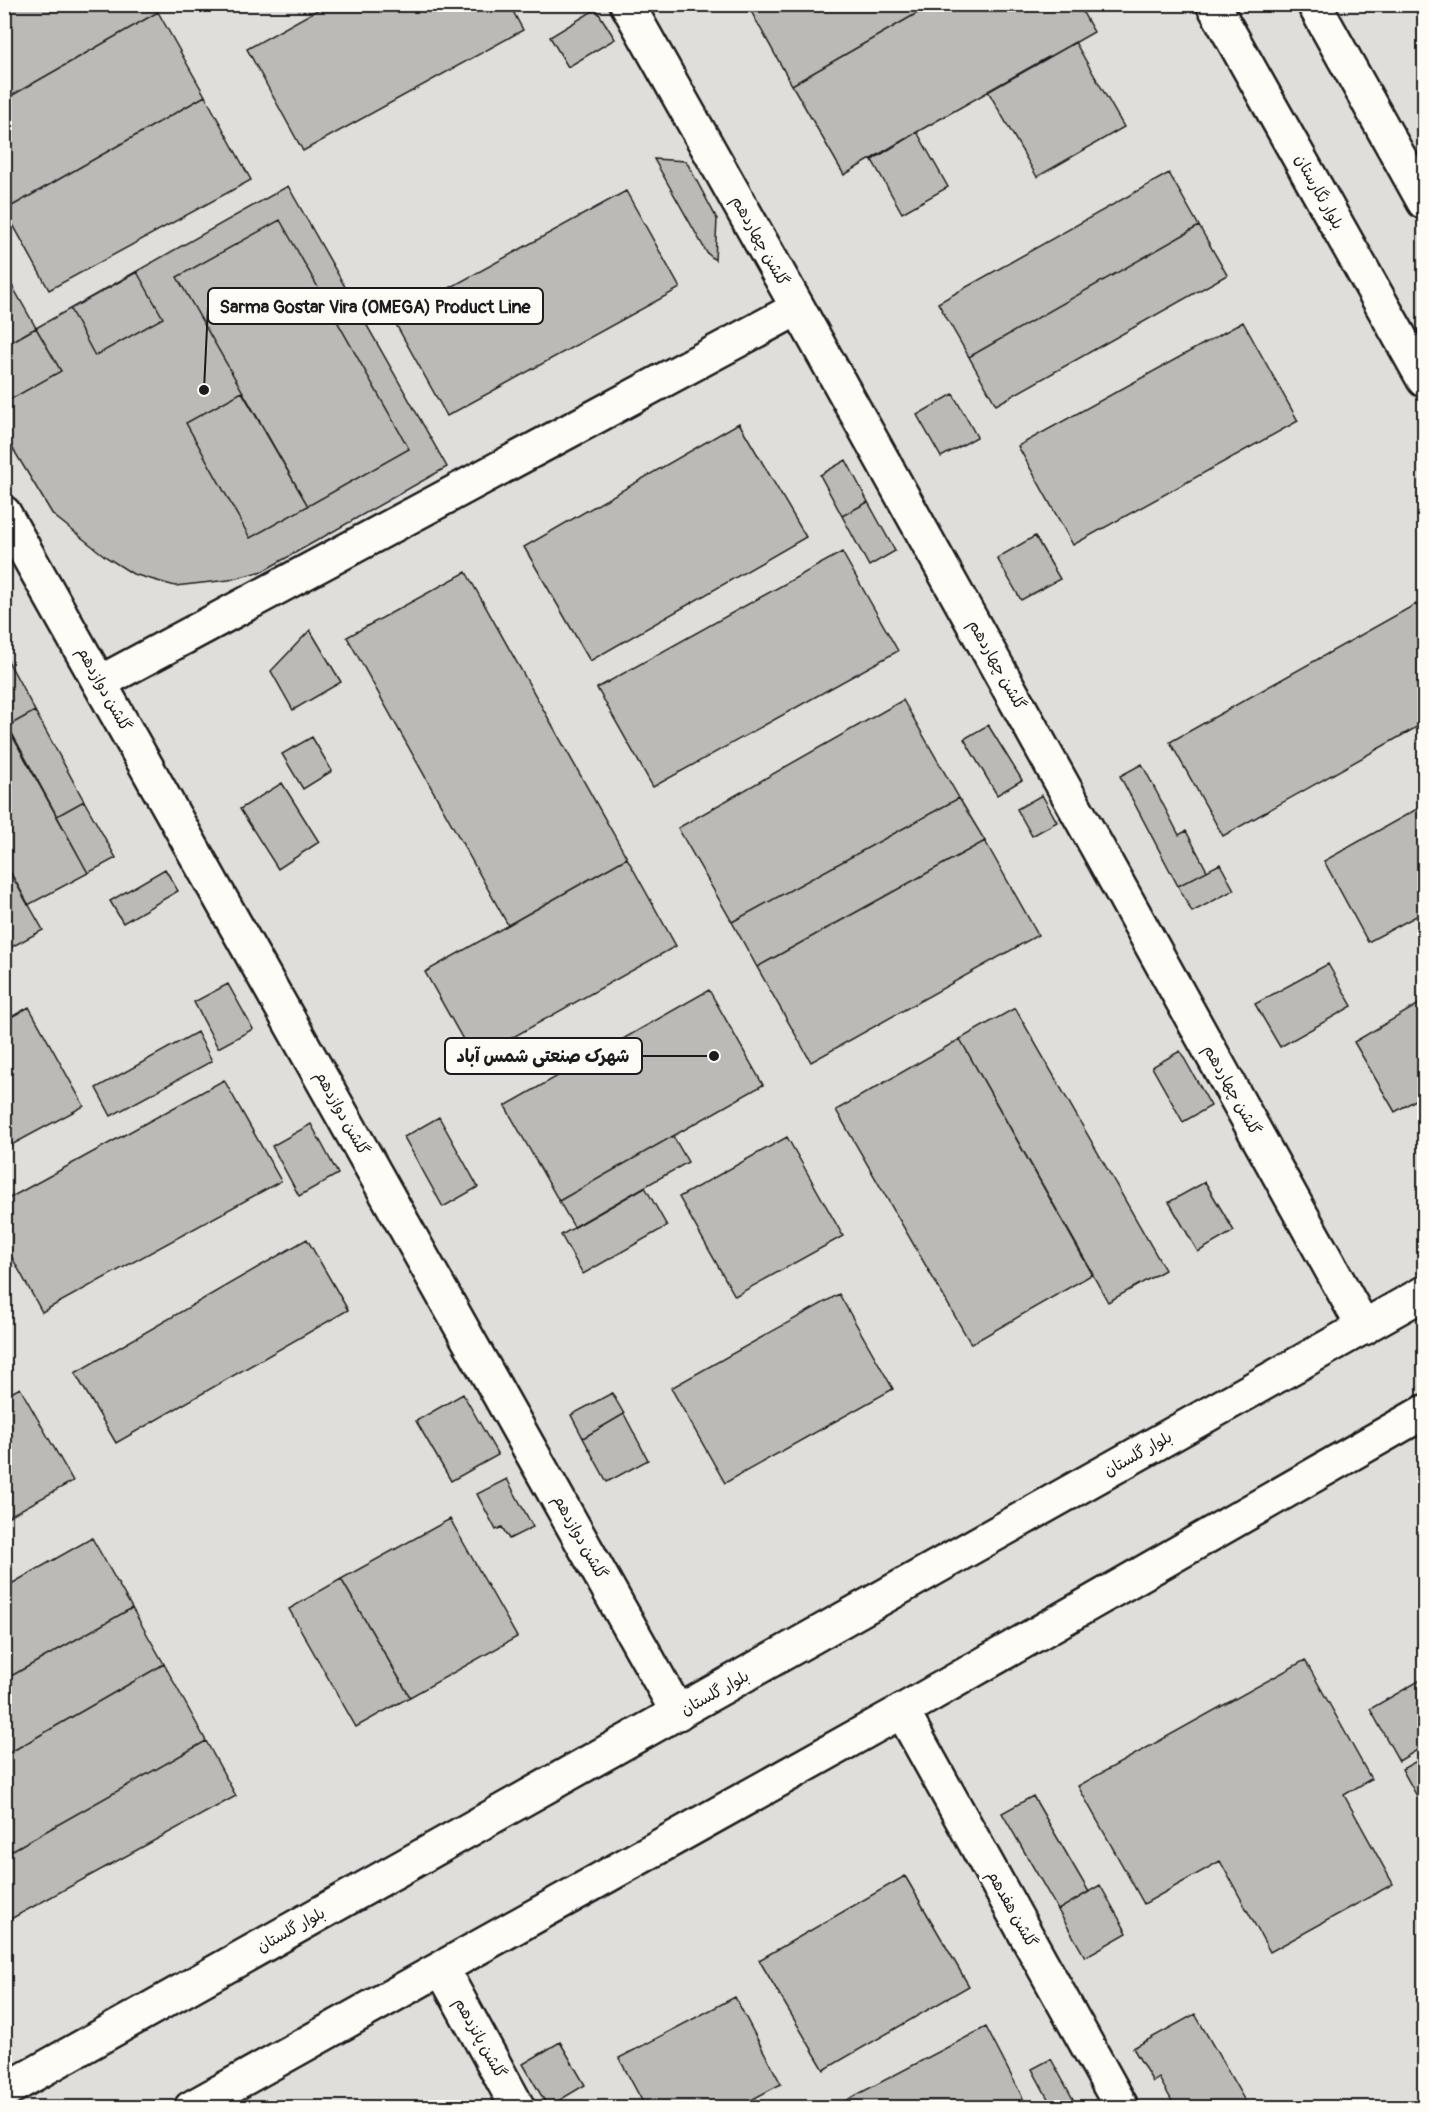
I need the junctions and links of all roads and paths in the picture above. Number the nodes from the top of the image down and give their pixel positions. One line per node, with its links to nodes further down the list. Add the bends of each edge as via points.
1 (627, 4): 5 (street, گلشن چهاردهم)
2 (1213, 4): 6 (street, بلوار نگارستان)
3 (1314, 4): 4 (street)
4 (1425, 202)
5 (798, 308): 8 (street); 10 (street, گلشن چهاردهم)
6 (1425, 380)
7 (4, 513): 8 (street, گلشن دوازدهم)
8 (101, 682): 13 (street, گلشن دوازدهم)
9 (1425, 1293): 10 (street, بلوار گلستان)
10 (1364, 1328): 13 (street, بلوار گلستان)
11 (1425, 1412): 12 (street)
12 (902, 1711): 14 (street); 18 (street, گلشن هفدهم)
13 (678, 1713): 15 (street, بلوار گلستان)
14 (442, 1969): 16 (street); 17 (street, گلشن پانزدهم)
15 (4, 2091)
16 (191, 2108)
17 (518, 2108)
18 (1122, 2108)

